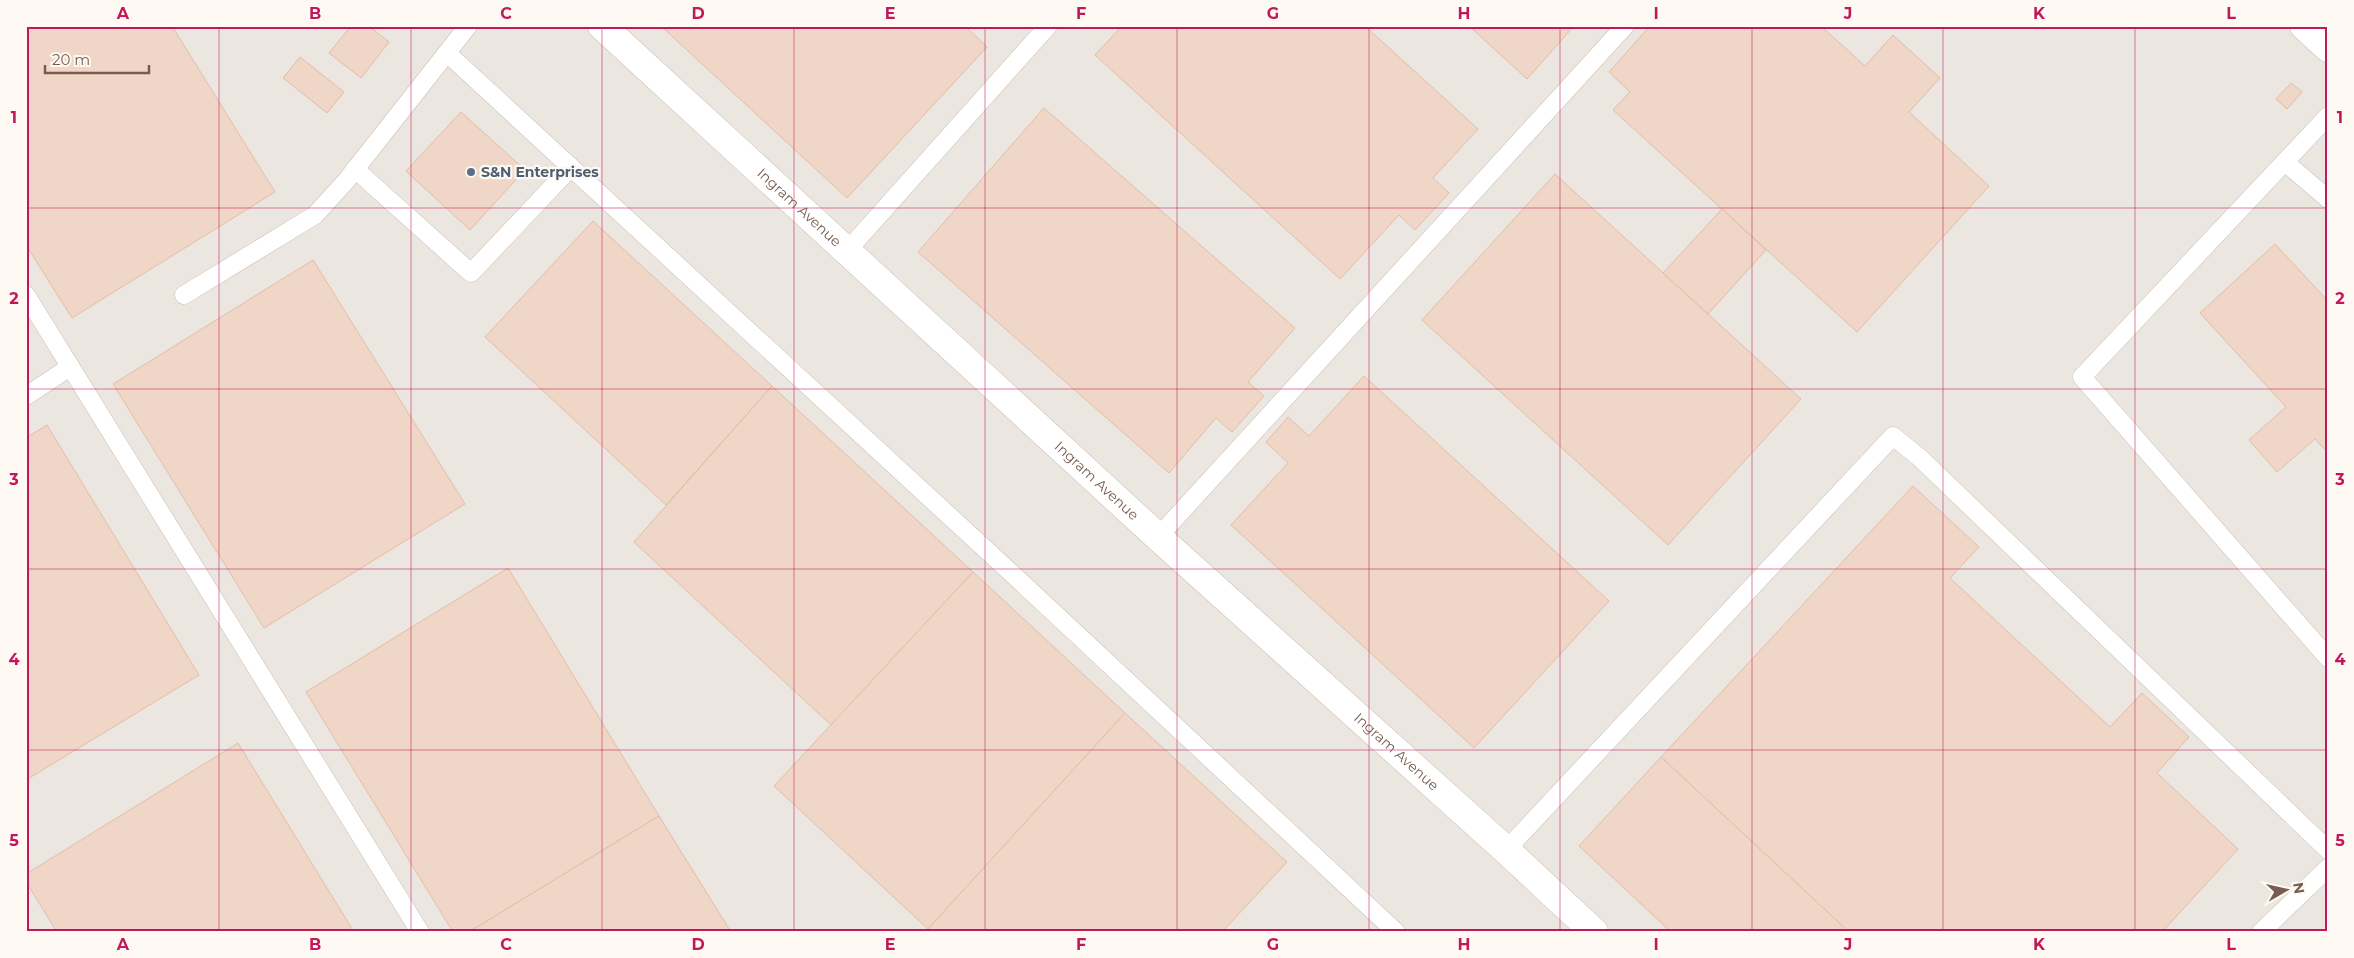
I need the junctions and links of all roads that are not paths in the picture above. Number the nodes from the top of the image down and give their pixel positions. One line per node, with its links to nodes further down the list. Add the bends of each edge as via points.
1 (468, 26): 7 (lane)
2 (602, 26): 13 (street, Ingram Avenue)
3 (1048, 26): 13 (lane)
4 (1625, 26): 18 (lane)
5 (2305, 26): 6 (street)
6 (2328, 48)
7 (447, 54): 10 (lane); 11 (lane)
8 (2328, 116): 9 (lane)
9 (2284, 162): 12 (lane); 19 (lane, via 2082,377)
10 (571, 167): 11 (lane, via 471,273); 24 (lane)
11 (355, 169): 15 (lane, via 315,215)
12 (2328, 199)
13 (846, 252): 18 (street, Ingram Avenue)
14 (26, 295): 16 (lane)
15 (184, 295)
16 (70, 367): 17 (lane); 23 (lane)
17 (26, 396)
18 (1158, 537): 20 (street, Ingram Avenue)
19 (2328, 658)
20 (1506, 850): 21 (lane, via 1893,436 1920,458); 25 (street, Ingram Avenue)
21 (2328, 850)
22 (2328, 868): 26 (lane)
23 (420, 932)
24 (1396, 932)
25 (1594, 932)
26 (2261, 932)

